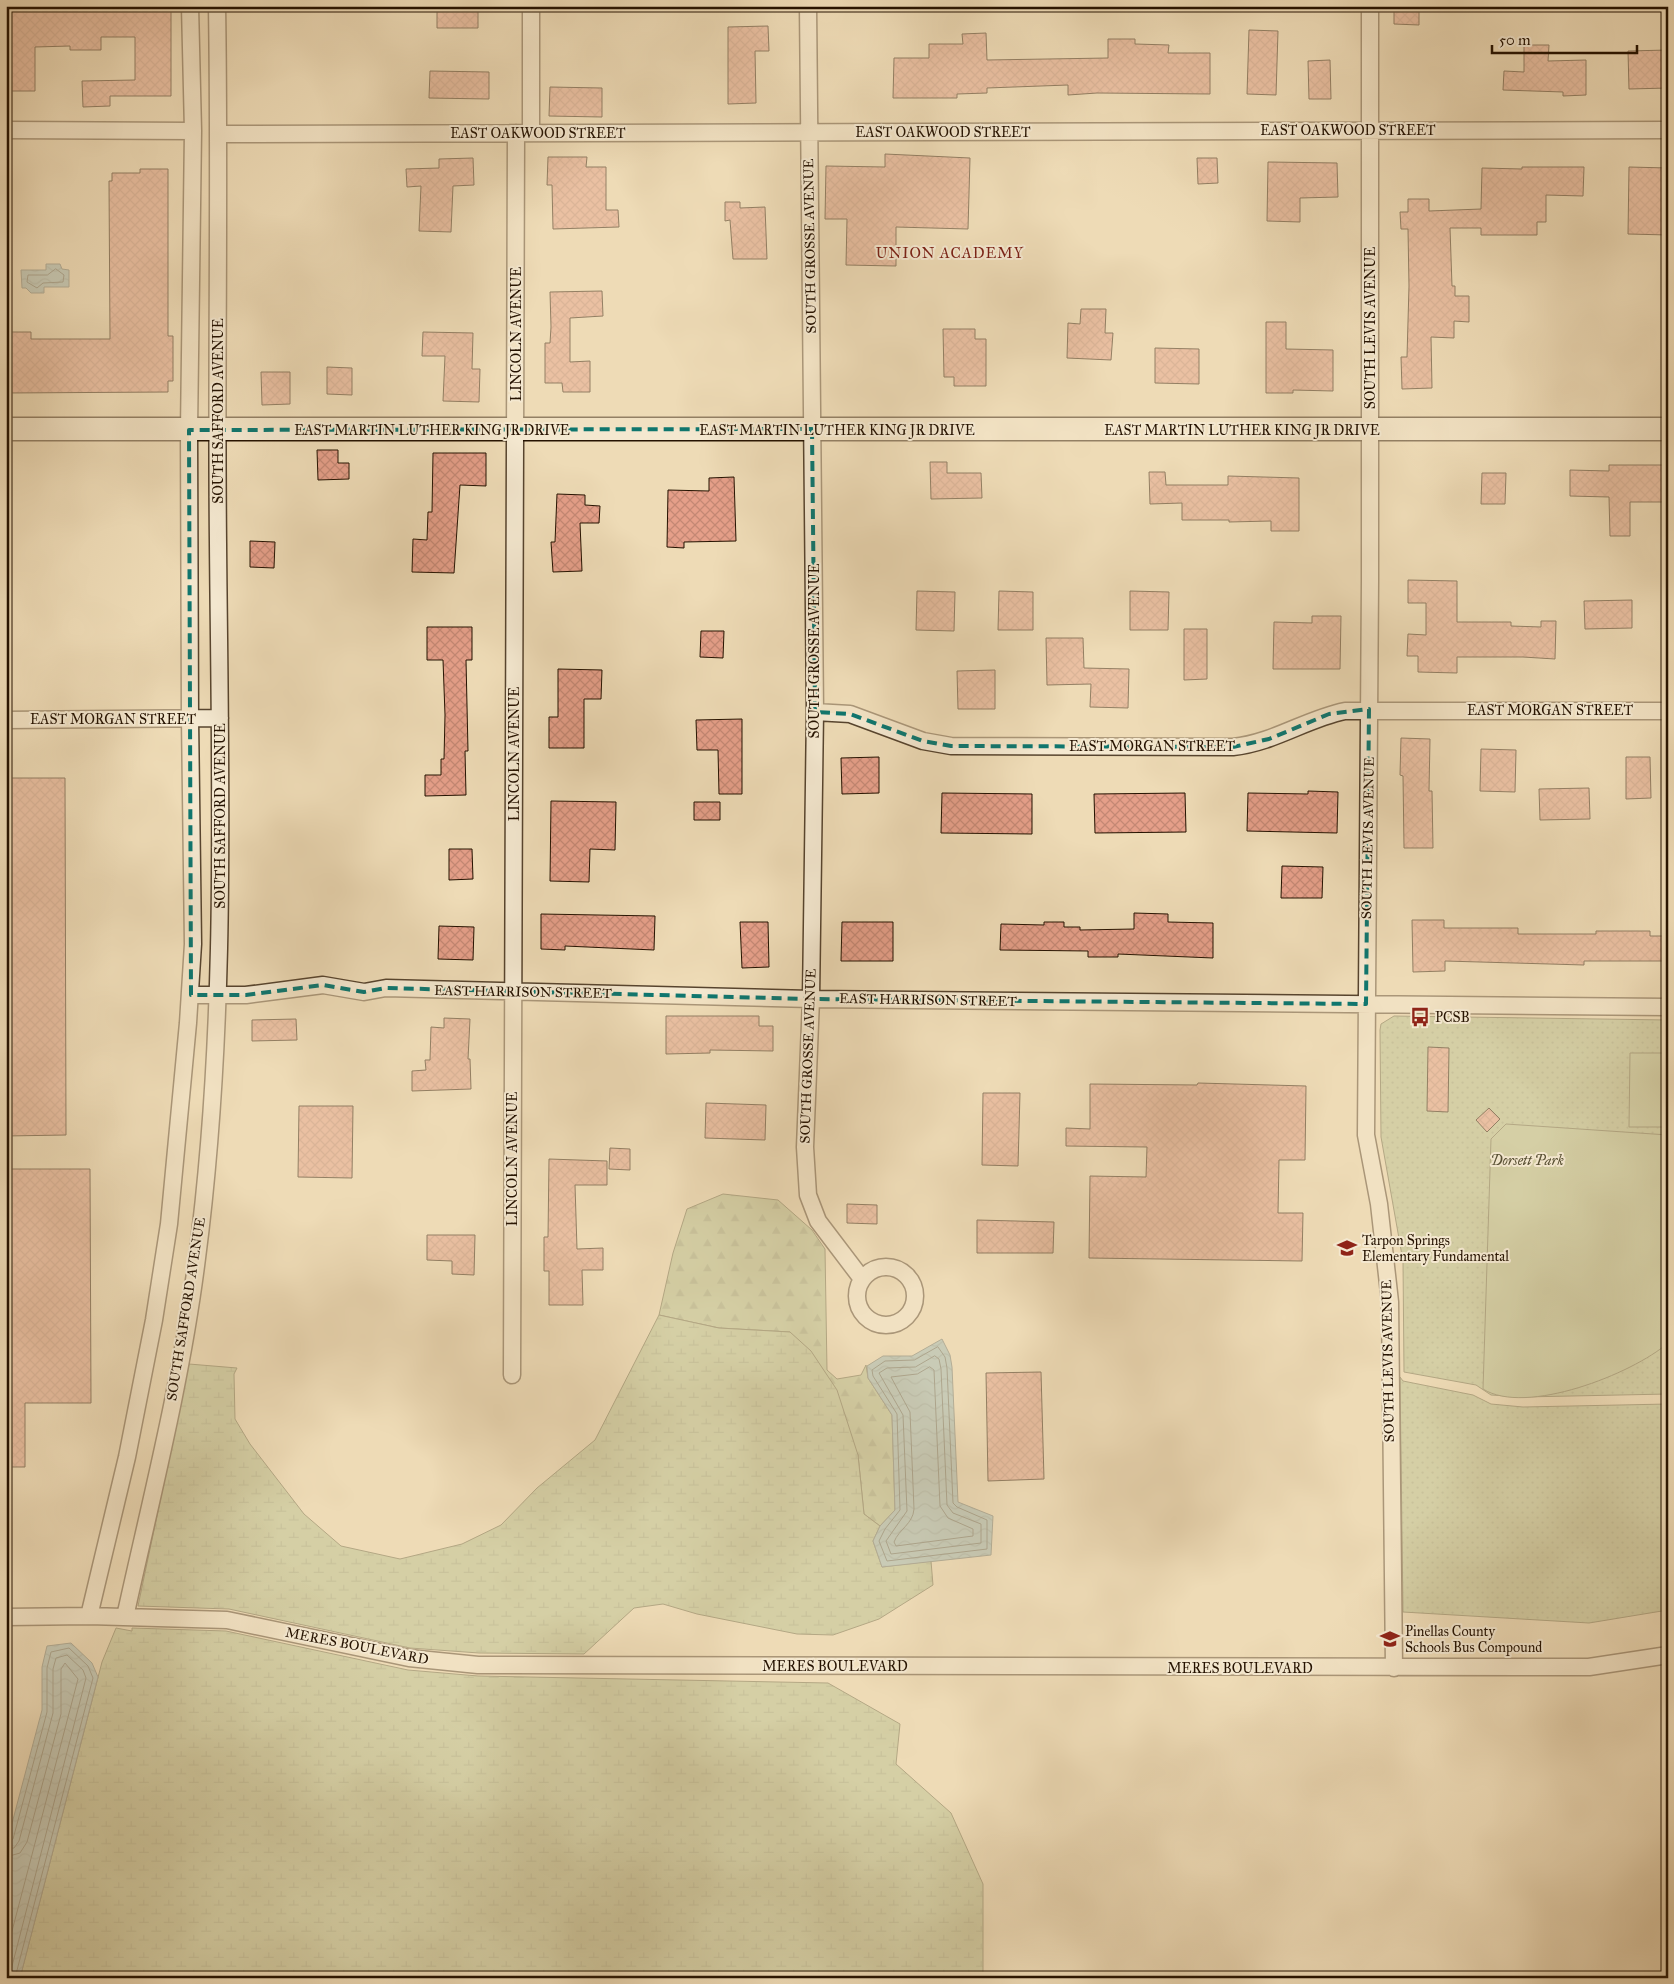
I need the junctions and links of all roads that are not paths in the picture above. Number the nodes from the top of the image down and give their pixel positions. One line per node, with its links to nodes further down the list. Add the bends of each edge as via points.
1 (190, 6): 7 (street, SOUTH SAFFORD AVENUE)
2 (218, 6): 12 (street, SOUTH SAFFORD AVENUE)
3 (531, 6): 11 (street, LINCOLN AVENUE)
4 (808, 6): 10 (street, SOUTH GROSSE AVENUE)
5 (1370, 6): 8 (street, SOUTH LEVIS AVENUE)
6 (6, 130): 7 (street)
7 (193, 130): 16 (street, SOUTH SAFFORD AVENUE)
8 (1370, 130): 9 (street, EAST OAKWOOD STREET); 10 (street, EAST OAKWOOD STREET); 19 (street, SOUTH LEVIS AVENUE)
9 (1668, 130)
10 (809, 132): 11 (street, EAST OAKWOOD STREET); 14 (street, SOUTH GROSSE AVENUE)
11 (524, 133): 12 (street, EAST OAKWOOD STREET); 18 (street, LINCOLN AVENUE)
12 (219, 134): 17 (street, SOUTH SAFFORD AVENUE)
13 (6, 429): 16 (street, EAST MARTIN LUTHER KING JR DRIVE)
14 (812, 429): 18 (street, EAST MARTIN LUTHER KING JR DRIVE); 19 (street, EAST MARTIN LUTHER KING JR DRIVE); 22 (street, SOUTH GROSSE AVENUE)
15 (1668, 429): 19 (street, EAST MARTIN LUTHER KING JR DRIVE)
16 (189, 430): 17 (street, EAST MARTIN LUTHER KING JR DRIVE); 23 (street, SOUTH SAFFORD AVENUE)
17 (217, 430): 18 (street, EAST MARTIN LUTHER KING JR DRIVE); 24 (street, SOUTH SAFFORD AVENUE)
18 (516, 430): 26 (street, LINCOLN AVENUE)
19 (1370, 430): 20 (street, SOUTH LEVIS AVENUE)
20 (1369, 709): 21 (street, EAST MORGAN STREET); 22 (street, EAST MORGAN STREET, via 1328,714 1269,740 1233,747 951,746 923,741 850,714); 30 (street, SOUTH LEVIS AVENUE)
21 (1668, 711)
22 (815, 712): 29 (street, SOUTH GROSSE AVENUE)
23 (190, 718): 24 (street, EAST MORGAN STREET); 25 (street, EAST MORGAN STREET); 27 (street, SOUTH SAFFORD AVENUE)
24 (220, 718): 28 (street, SOUTH SAFFORD AVENUE, via 220,955)
25 (6, 720)
26 (513, 992): 28 (street, EAST HARRISON STREET, via 386,988 364,992 323,985 246,995); 29 (street, EAST HARRISON STREET); 33 (street, LINCOLN AVENUE)
27 (191, 995): 28 (street, EAST HARRISON STREET); 34 (street, SOUTH SAFFORD AVENUE, via 168,1224 154,1320 127,1457)
28 (217, 995): 36 (street, SOUTH SAFFORD AVENUE, via 197,1262 177,1374)
29 (811, 999): 30 (street, EAST HARRISON STREET); 32 (street, SOUTH GROSSE AVENUE, via 805,1147 808,1195 818,1221)
30 (1366, 1004): 31 (street, EAST HARRISON STREET); 38 (street, SOUTH LEVIS AVENUE, via 1366,1136 1390,1302)
31 (1668, 1007)
32 (862, 1279)
33 (512, 1375)
34 (89, 1616): 35 (street, MERES BOULEVARD); 36 (street, MERES BOULEVARD)
35 (6, 1617)
36 (125, 1617): 38 (street, MERES BOULEVARD, via 227,1620 409,1658 478,1665)
37 (1668, 1655): 38 (street, MERES BOULEVARD, via 1589,1667)
38 (1394, 1668)

